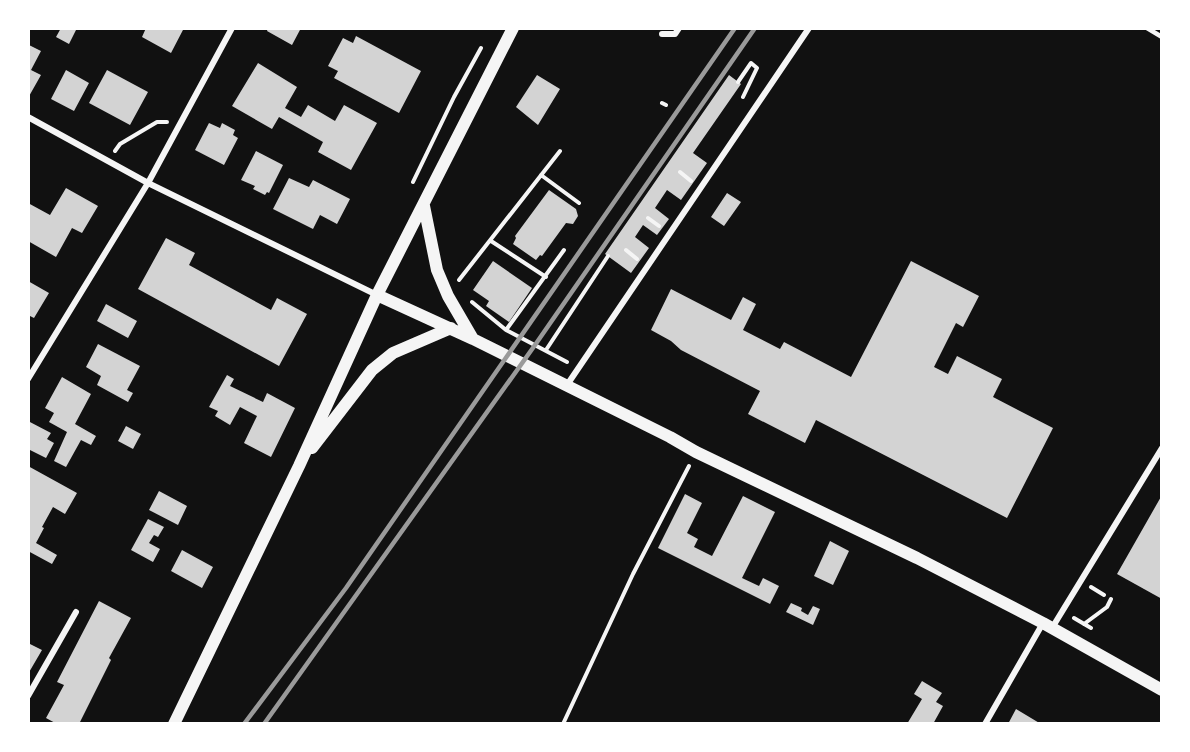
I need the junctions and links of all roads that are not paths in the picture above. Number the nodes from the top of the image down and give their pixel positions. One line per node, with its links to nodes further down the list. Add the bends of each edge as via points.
1 (232, 28): 9 (street)
2 (513, 28): 10 (main road)
3 (679, 28): 6 (street, via 675,34)
4 (809, 28): 15 (street)
5 (1147, 28): 7 (lane)
6 (662, 34)
7 (1161, 37)
8 (28, 117): 9 (street)
9 (148, 183): 11 (street); 14 (street)
10 (424, 206): 11 (main road); 13 (main road, via 437,270)
11 (377, 296): 12 (main road); 17 (main road)
12 (451, 328): 13 (main road); 17 (main road, via 393,353 372,370)
13 (473, 339): 15 (main road)
14 (28, 379)
15 (567, 385): 19 (main road)
16 (1161, 448): 19 (street)
17 (299, 465): 22 (main road)
18 (76, 612): 21 (street)
19 (1047, 625): 20 (main road); 23 (street)
20 (1161, 690)
21 (28, 696)
22 (174, 723)
23 (985, 723)

